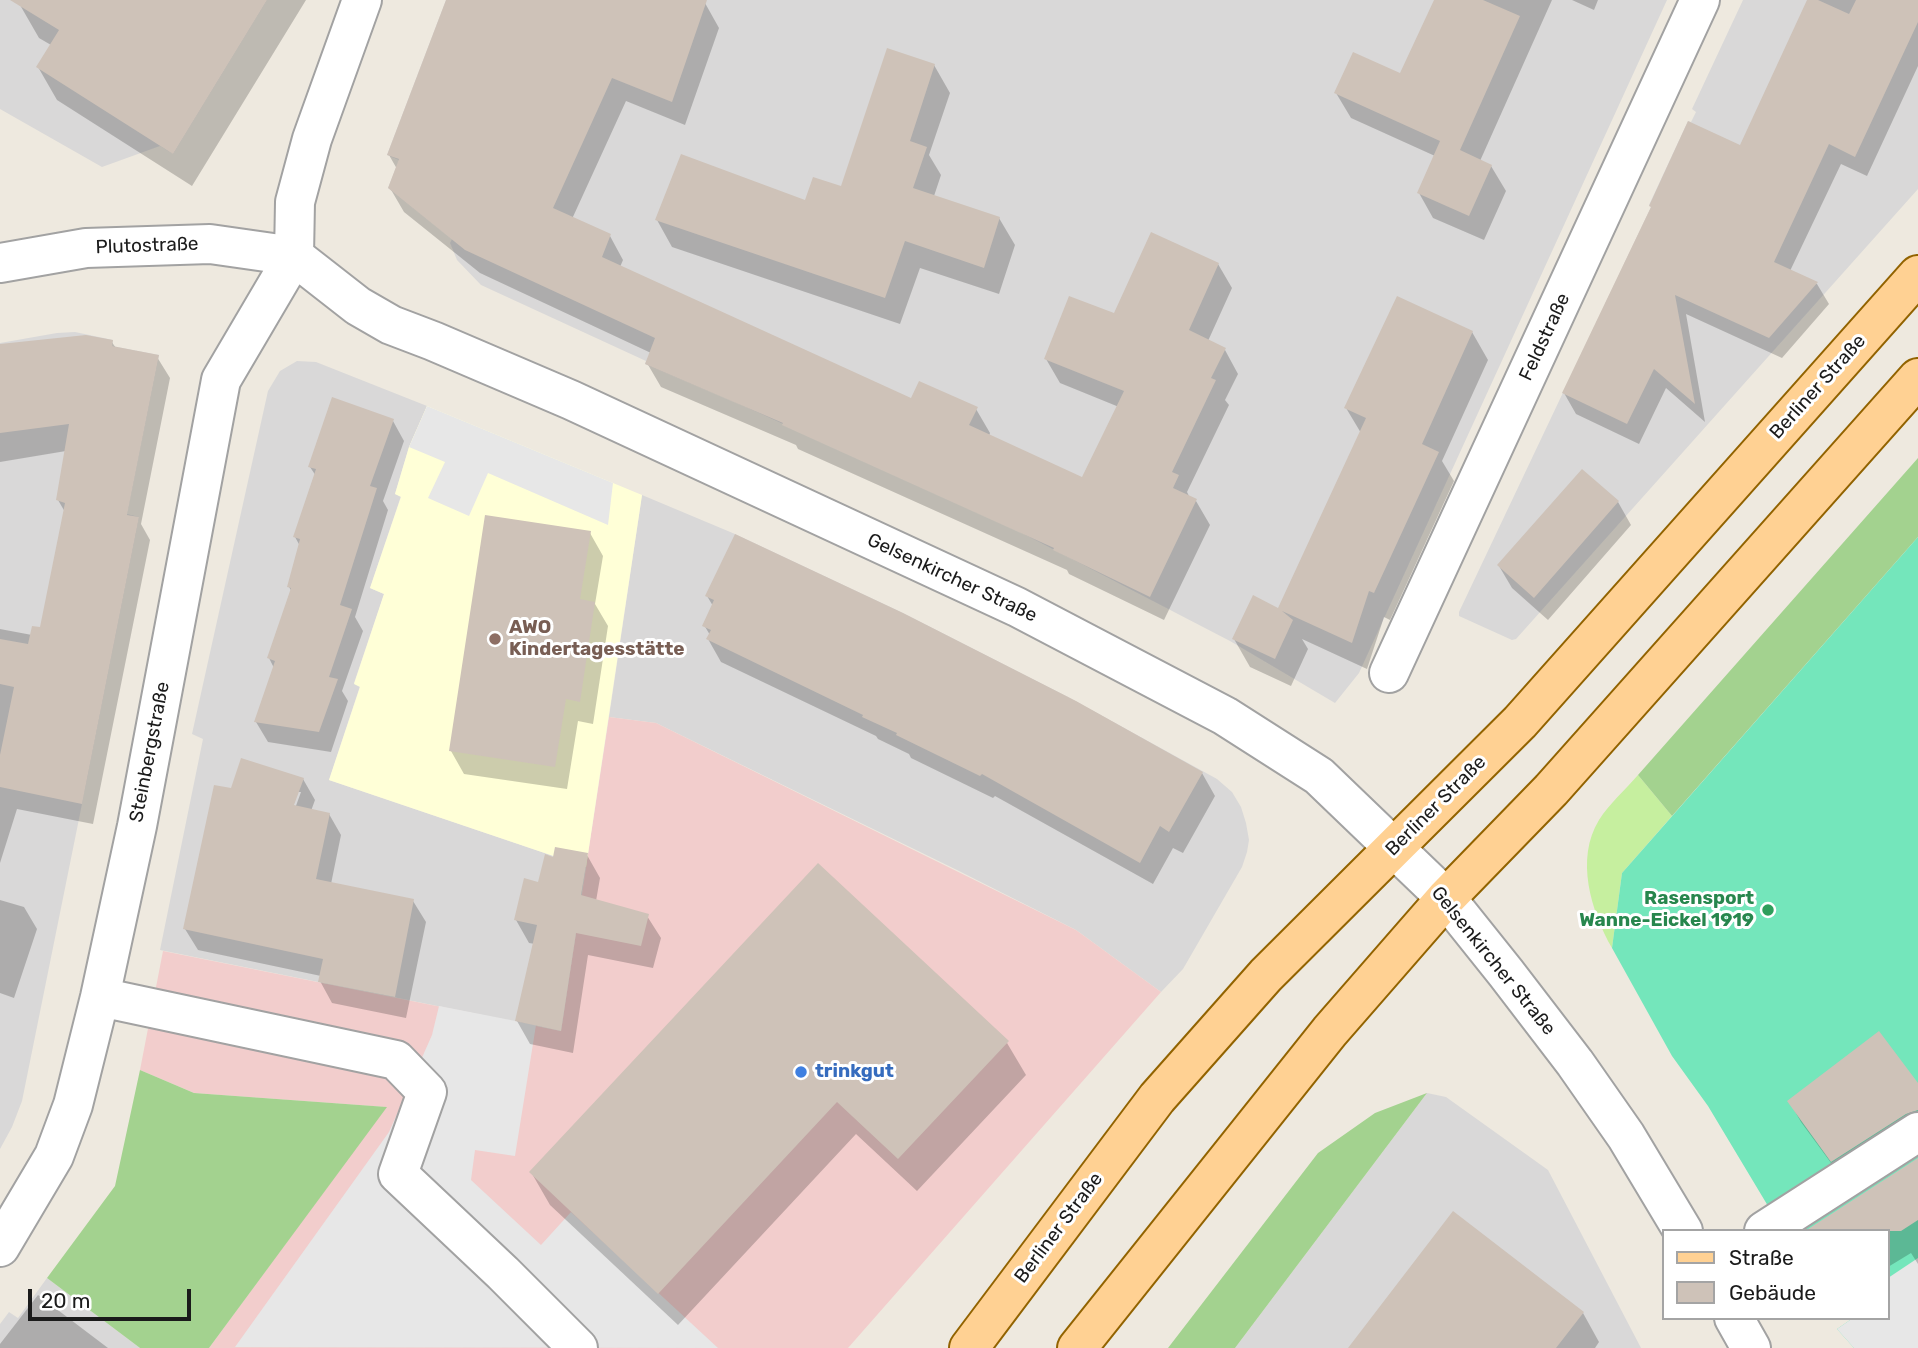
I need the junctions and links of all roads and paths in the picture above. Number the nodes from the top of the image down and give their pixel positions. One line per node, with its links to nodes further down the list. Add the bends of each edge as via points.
1 (362, 0): 3 (street, via 305,164 295,202)
2 (1700, 0): 7 (street, Feldstraße)
3 (294, 256): 4 (street, Plutostraße, via 210,244 86,248); 8 (street, Gelsenkircher Straße, via 358,306 391,325 571,400 1017,607 1225,716 1319,776); 10 (street, Steinbergstraße, via 221,380)
4 (0, 263)
5 (1918, 275): 8 (main road, Berliner Straße, via 1520,722)
6 (1918, 378): 9 (main road, via 1551,790)
7 (1389, 673)
8 (1395, 848): 9 (street, Gelsenkircher Straße); 17 (main road, Berliner Straße, via 1266,975 1157,1098)
9 (1446, 898): 12 (street, Gelsenkircher Straße, via 1575,1063); 18 (main road, via 1330,1031)
10 (100, 997): 14 (street, Steinbergstraße, via 73,1105 54,1156); 16 (street, via 396,1059 427,1092 398,1174)
11 (1918, 1132): 13 (street)
12 (1682, 1229)
13 (1767, 1229)
14 (0, 1247)
15 (1735, 1320): 19 (street)
16 (578, 1348)
17 (969, 1348)
18 (1077, 1348)
19 (1751, 1348)

